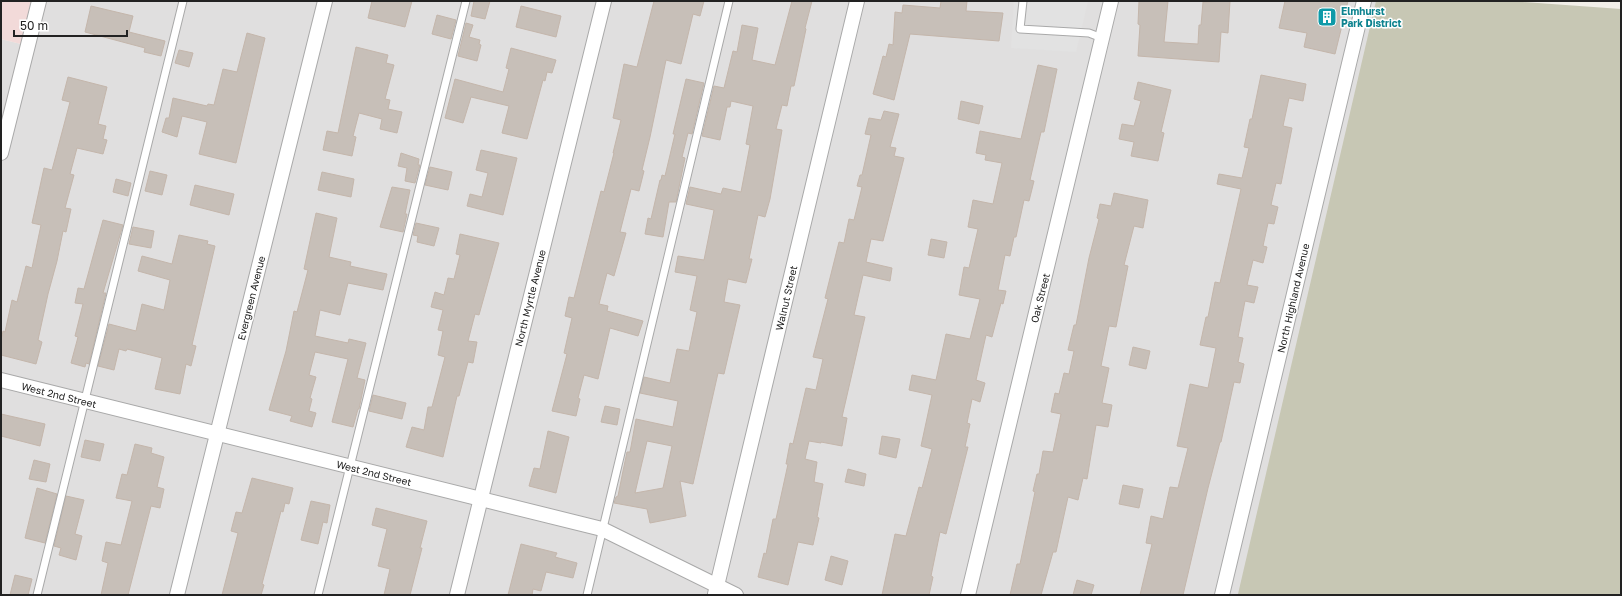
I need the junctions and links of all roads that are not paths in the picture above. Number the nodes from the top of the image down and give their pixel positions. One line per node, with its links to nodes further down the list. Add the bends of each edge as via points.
1 (39, 1): 12 (street)
2 (183, 1): 14 (lane)
3 (325, 1): 15 (street, Evergreen Avenue)
4 (466, 1): 16 (lane)
5 (604, 1): 17 (street, North Myrtle Avenue)
6 (729, 1): 18 (lane)
7 (857, 1): 19 (street, Walnut Street)
8 (1023, 1): 11 (lane, via 1020,29 1089,33)
9 (1111, 1): 11 (street, Oak Street)
10 (1364, 1): 27 (street, North Highland Avenue)
11 (1102, 38): 26 (street, Oak Street)
12 (1, 153)
13 (1, 380): 14 (street, West 2nd Street)
14 (85, 401): 15 (street, West 2nd Street); 20 (lane)
15 (217, 434): 16 (street, West 2nd Street); 21 (street, Evergreen Avenue)
16 (350, 467): 17 (street, West 2nd Street); 22 (lane)
17 (481, 499): 18 (street, West 2nd Street); 23 (street, North Myrtle Avenue)
18 (602, 529): 19 (street, West 2nd Street); 24 (lane)
19 (716, 590): 25 (street, West 2nd Street)
20 (37, 595)
21 (177, 595)
22 (318, 595)
23 (457, 595)
24 (586, 595)
25 (736, 595)
26 (968, 595)
27 (1222, 595)

